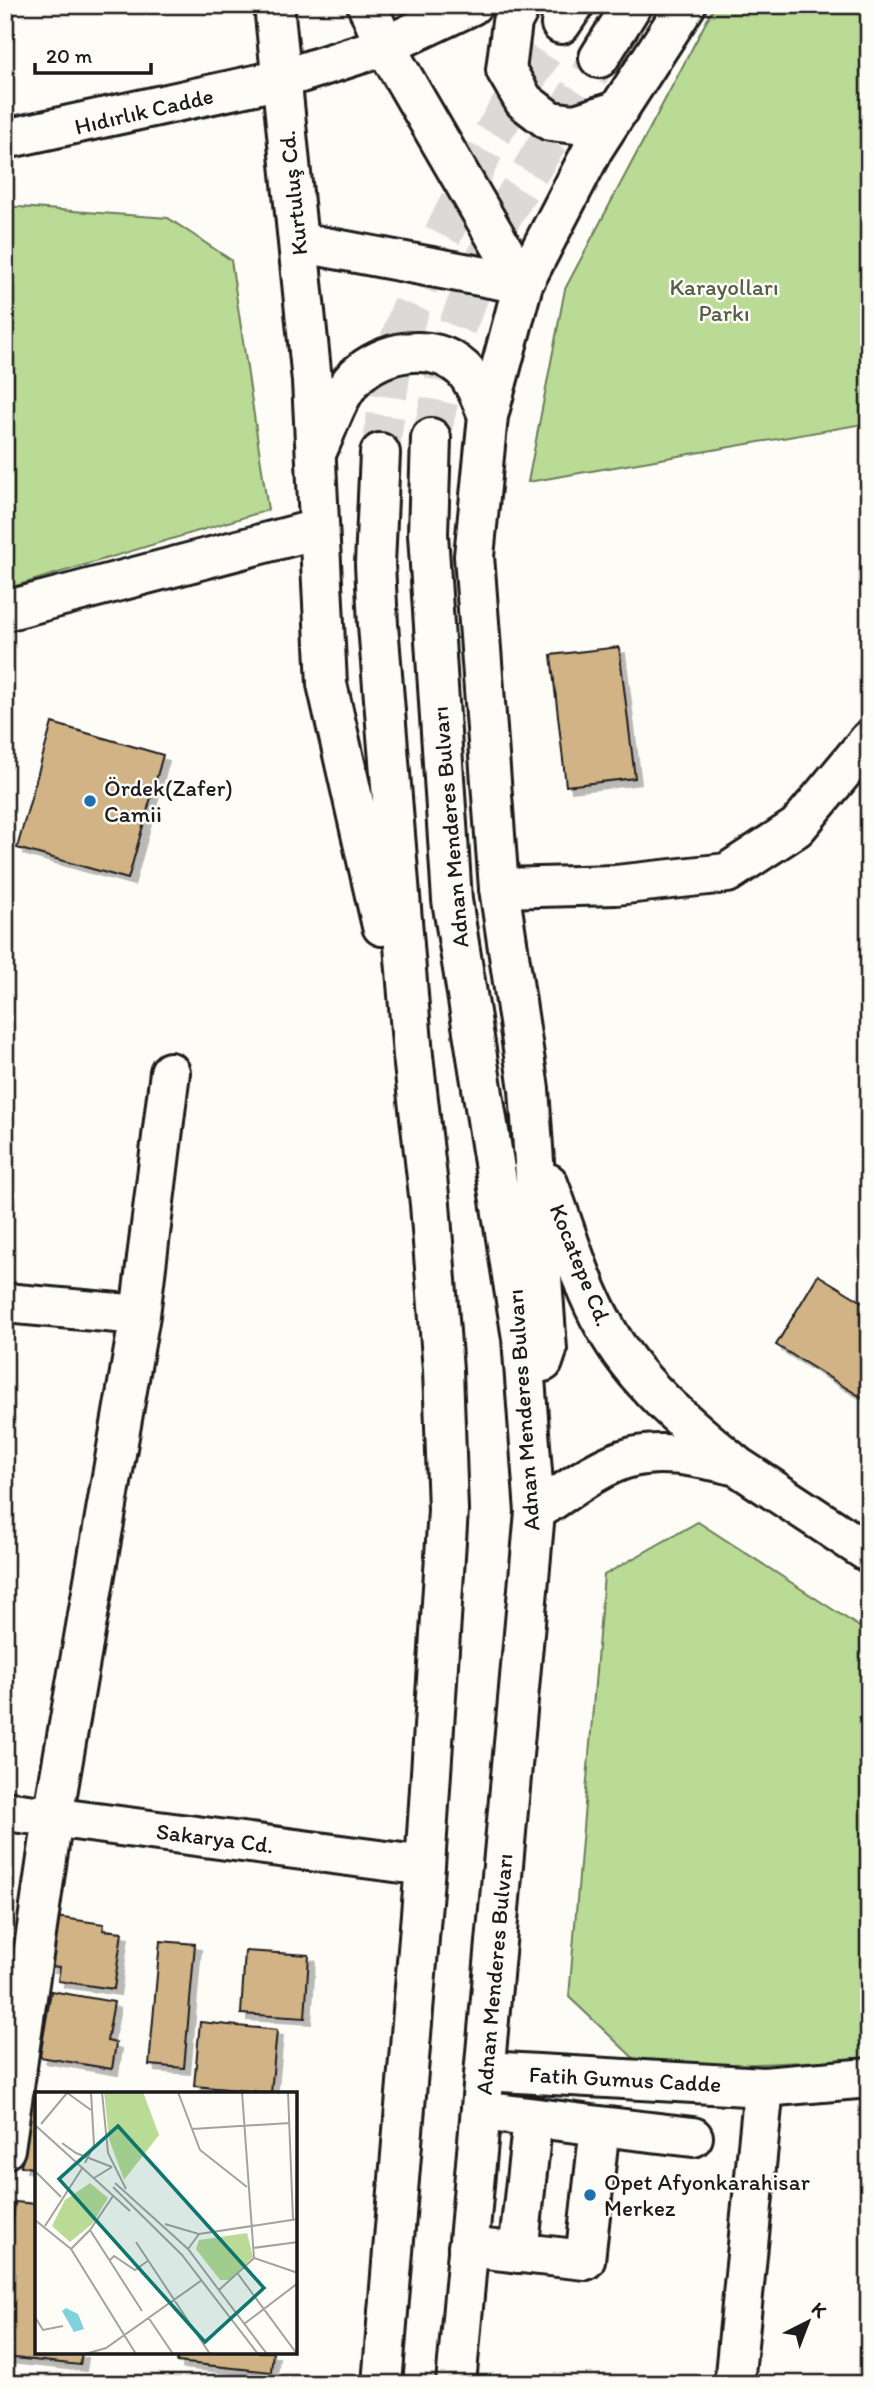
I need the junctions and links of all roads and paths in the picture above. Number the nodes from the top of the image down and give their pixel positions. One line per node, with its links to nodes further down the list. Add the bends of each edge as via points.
1 (274, 5): 9 (main road, Kurtuluş Cd.)
2 (368, 5): 7 (main road)
3 (521, 5): 10 (main road, via 512,22 506,70 524,101 550,121 576,124)
4 (632, 5): 8 (main road)
5 (686, 5): 10 (main road)
6 (465, 6): 7 (main road, Hıdırlık Cadde)
7 (385, 46): 9 (main road, Hıdırlık Cadde); 13 (main road)
8 (599, 58)
9 (282, 79): 11 (main road, Hıdırlık Cadde); 12 (main road, Kurtuluş Cd.)
10 (619, 110): 13 (main road, via 593,149)
11 (5, 139)
12 (298, 242): 13 (main road); 17 (main road, Kurtuluş Cd.)
13 (523, 284): 14 (main road)
14 (488, 416): 17 (main road, via 463,370 444,357 421,351 396,353 356,377 340,397); 21 (main road, via 474,556)
15 (431, 438): 27 (main road, Adnan Menderes Bulvarı, via 428,534 452,900 514,1287)
16 (380, 453): 22 (main road, via 377,625)
17 (315, 457): 18 (main road, Kurtuluş Cd.)
18 (318, 530): 19 (main road); 22 (main road, Kurtuluş Cd., via 327,684)
19 (5, 611)
20 (869, 740): 21 (main road, via 797,827 727,873 616,885)
21 (499, 888): 24 (main road, via 529,1089)
22 (412, 1056): 33 (main road, via 430,1204 448,1510)
23 (170, 1072): 26 (main road)
24 (532, 1141): 27 (main road, via 548,1350); 28 (main road, Kocatepe Cd., via 604,1327 654,1391)
25 (5, 1303): 26 (main road)
26 (140, 1315): 32 (main road)
27 (527, 1411): 29 (main road, Adnan Menderes Bulvarı)
28 (737, 1466): 29 (main road, Kocatepe Cd., via 689,1454 642,1453 595,1471); 30 (main road, Kocatepe Cd.)
29 (535, 1512): 34 (main road, Adnan Menderes Bulvarı)
30 (869, 1553)
31 (5, 1811): 32 (main road, Sakarya Cd.)
32 (52, 1817): 33 (main road, Sakarya Cd.); 41 (main road)
33 (425, 1866): 44 (main road)
34 (485, 2071): 36 (main road, Fatih Gumus Cadde); 37 (main road, Adnan Menderes Bulvarı)
35 (869, 2078): 36 (main road, Fatih Gumus Cadde)
36 (764, 2087): 46 (main road)
37 (482, 2111): 38 (main road); 42 (main road, Adnan Menderes Bulvarı)
38 (533, 2118): 39 (main road); 43 (main road)
39 (600, 2126): 40 (main road); 43 (main road, via 585,2260)
40 (693, 2137)
41 (5, 2149)
42 (468, 2248): 43 (main road); 45 (main road, Adnan Menderes Bulvarı)
43 (518, 2253)
44 (382, 2384)
45 (456, 2384)
46 (734, 2384)

